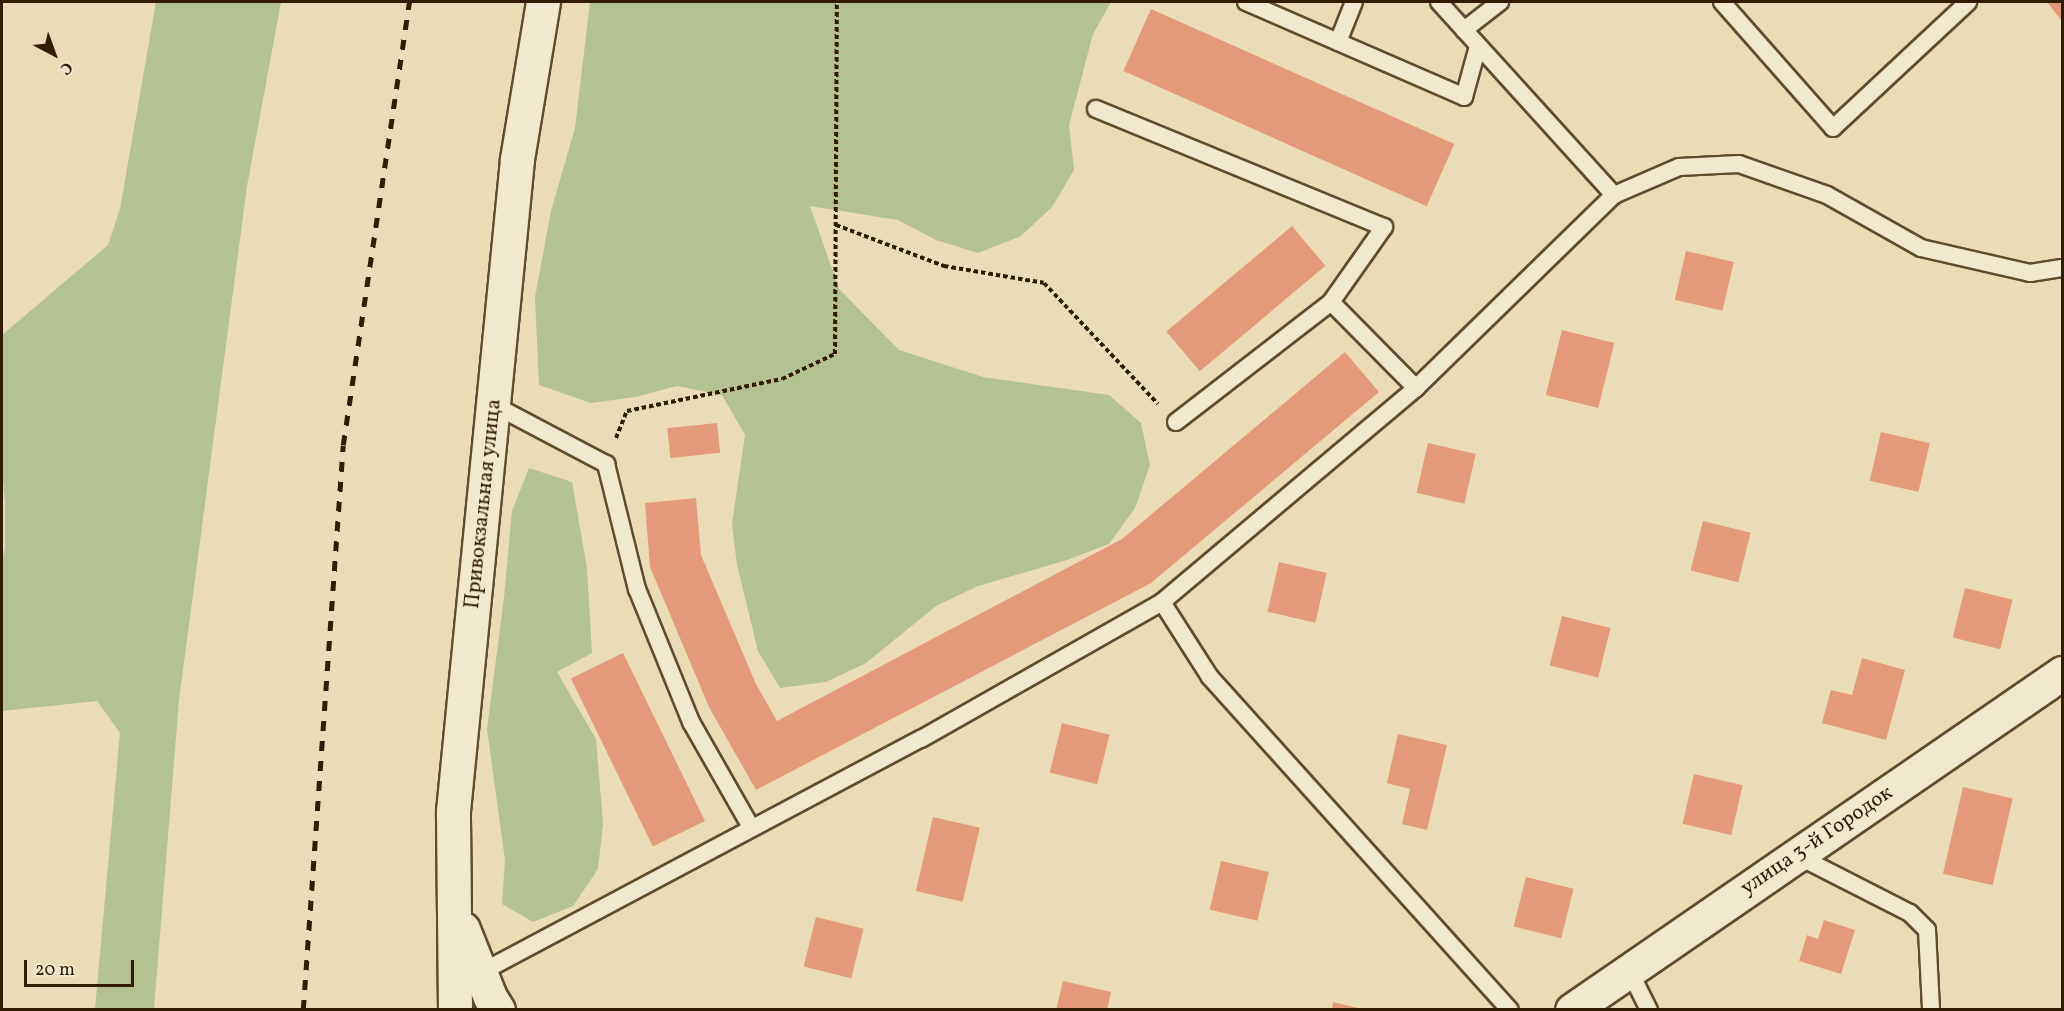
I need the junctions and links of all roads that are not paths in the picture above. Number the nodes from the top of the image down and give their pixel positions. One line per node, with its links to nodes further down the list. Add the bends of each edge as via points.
1 (543, 2): 16 (street, Привокзальная улица, via 517,159)
2 (1246, 2): 9 (lane)
3 (1354, 2): 9 (lane)
4 (1439, 2): 8 (lane)
5 (1500, 2): 8 (lane)
6 (1722, 2): 7 (lane, via 1833,128)
7 (1968, 2)
8 (1464, 30): 10 (lane)
9 (1338, 42): 10 (lane, via 1464,97)
10 (1478, 46): 12 (lane)
11 (1096, 109): 14 (lane, via 1384,227)
12 (1614, 195): 13 (lane, via 1679,167 1739,164 1827,195 1921,248 2030,273); 15 (lane)
13 (2062, 268)
14 (1331, 303): 15 (lane); 17 (lane)
15 (1416, 388): 18 (lane)
16 (494, 405): 20 (lane, via 606,464 637,590 691,722); 23 (street, Привокзальная улица, via 453,811 456,911)
17 (1176, 422)
18 (1162, 602): 20 (lane, via 921,739); 25 (lane, via 1210,677)
19 (2062, 673): 21 (street, улица 3-й Городок)
20 (751, 827): 23 (lane)
21 (1796, 855): 22 (street, улица 3-й Городок); 28 (lane, via 1910,913 1927,930)
22 (1629, 970): 26 (street, улица 3-й Городок); 27 (lane)
23 (464, 990): 24 (street)
24 (498, 1010)
25 (1510, 1010)
26 (1572, 1010)
27 (1648, 1010)
28 (1931, 1010)

